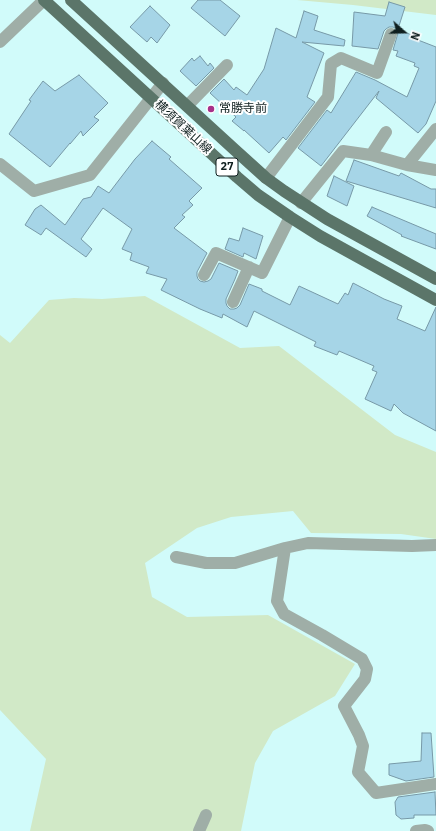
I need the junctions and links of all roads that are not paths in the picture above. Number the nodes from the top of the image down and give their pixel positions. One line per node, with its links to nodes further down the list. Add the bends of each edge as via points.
1 (44, 0): 4 (street); 7 (main road, 横須賀葉山線 / 27)
2 (71, 0): 6 (main road, 横須賀葉山線 / 27)
3 (391, 34): 15 (street, via 376,73 341,58 331,64 328,97)
4 (0, 42)
5 (227, 65): 8 (street)
6 (163, 84): 7 (street); 8 (main road, 横須賀葉山線 / 27)
7 (151, 98): 12 (street, via 90,175 34,191); 17 (main road, 横須賀葉山線 / 27, via 237,177)
8 (187, 106): 15 (main road, 横須賀葉山線 / 27)
9 (436, 129): 13 (street)
10 (386, 132): 11 (street)
11 (371, 155): 13 (street); 16 (street, via 343,151)
12 (0, 164)
13 (407, 165): 14 (street)
14 (436, 170)
15 (266, 178): 16 (main road, 横須賀葉山線 / 27)
16 (301, 203): 20 (main road, 横須賀葉山線 / 27)
17 (290, 217): 18 (street, via 262,273); 21 (main road, 横須賀葉山線 / 27)
18 (249, 267): 19 (street, via 216,253); 22 (street)
19 (204, 275)
20 (436, 278)
21 (436, 300)
22 (233, 302)
23 (436, 544): 24 (street, via 412,546 308,543)
24 (285, 548): 25 (street, via 235,563 206,563); 26 (street, via 277,601 284,614 362,659 367,669 365,679 344,706 363,746 358,772 376,793)
25 (176, 557)
26 (436, 784)
27 (206, 815): 28 (street)
28 (199, 831)
29 (416, 831): 30 (street)
30 (428, 831)

